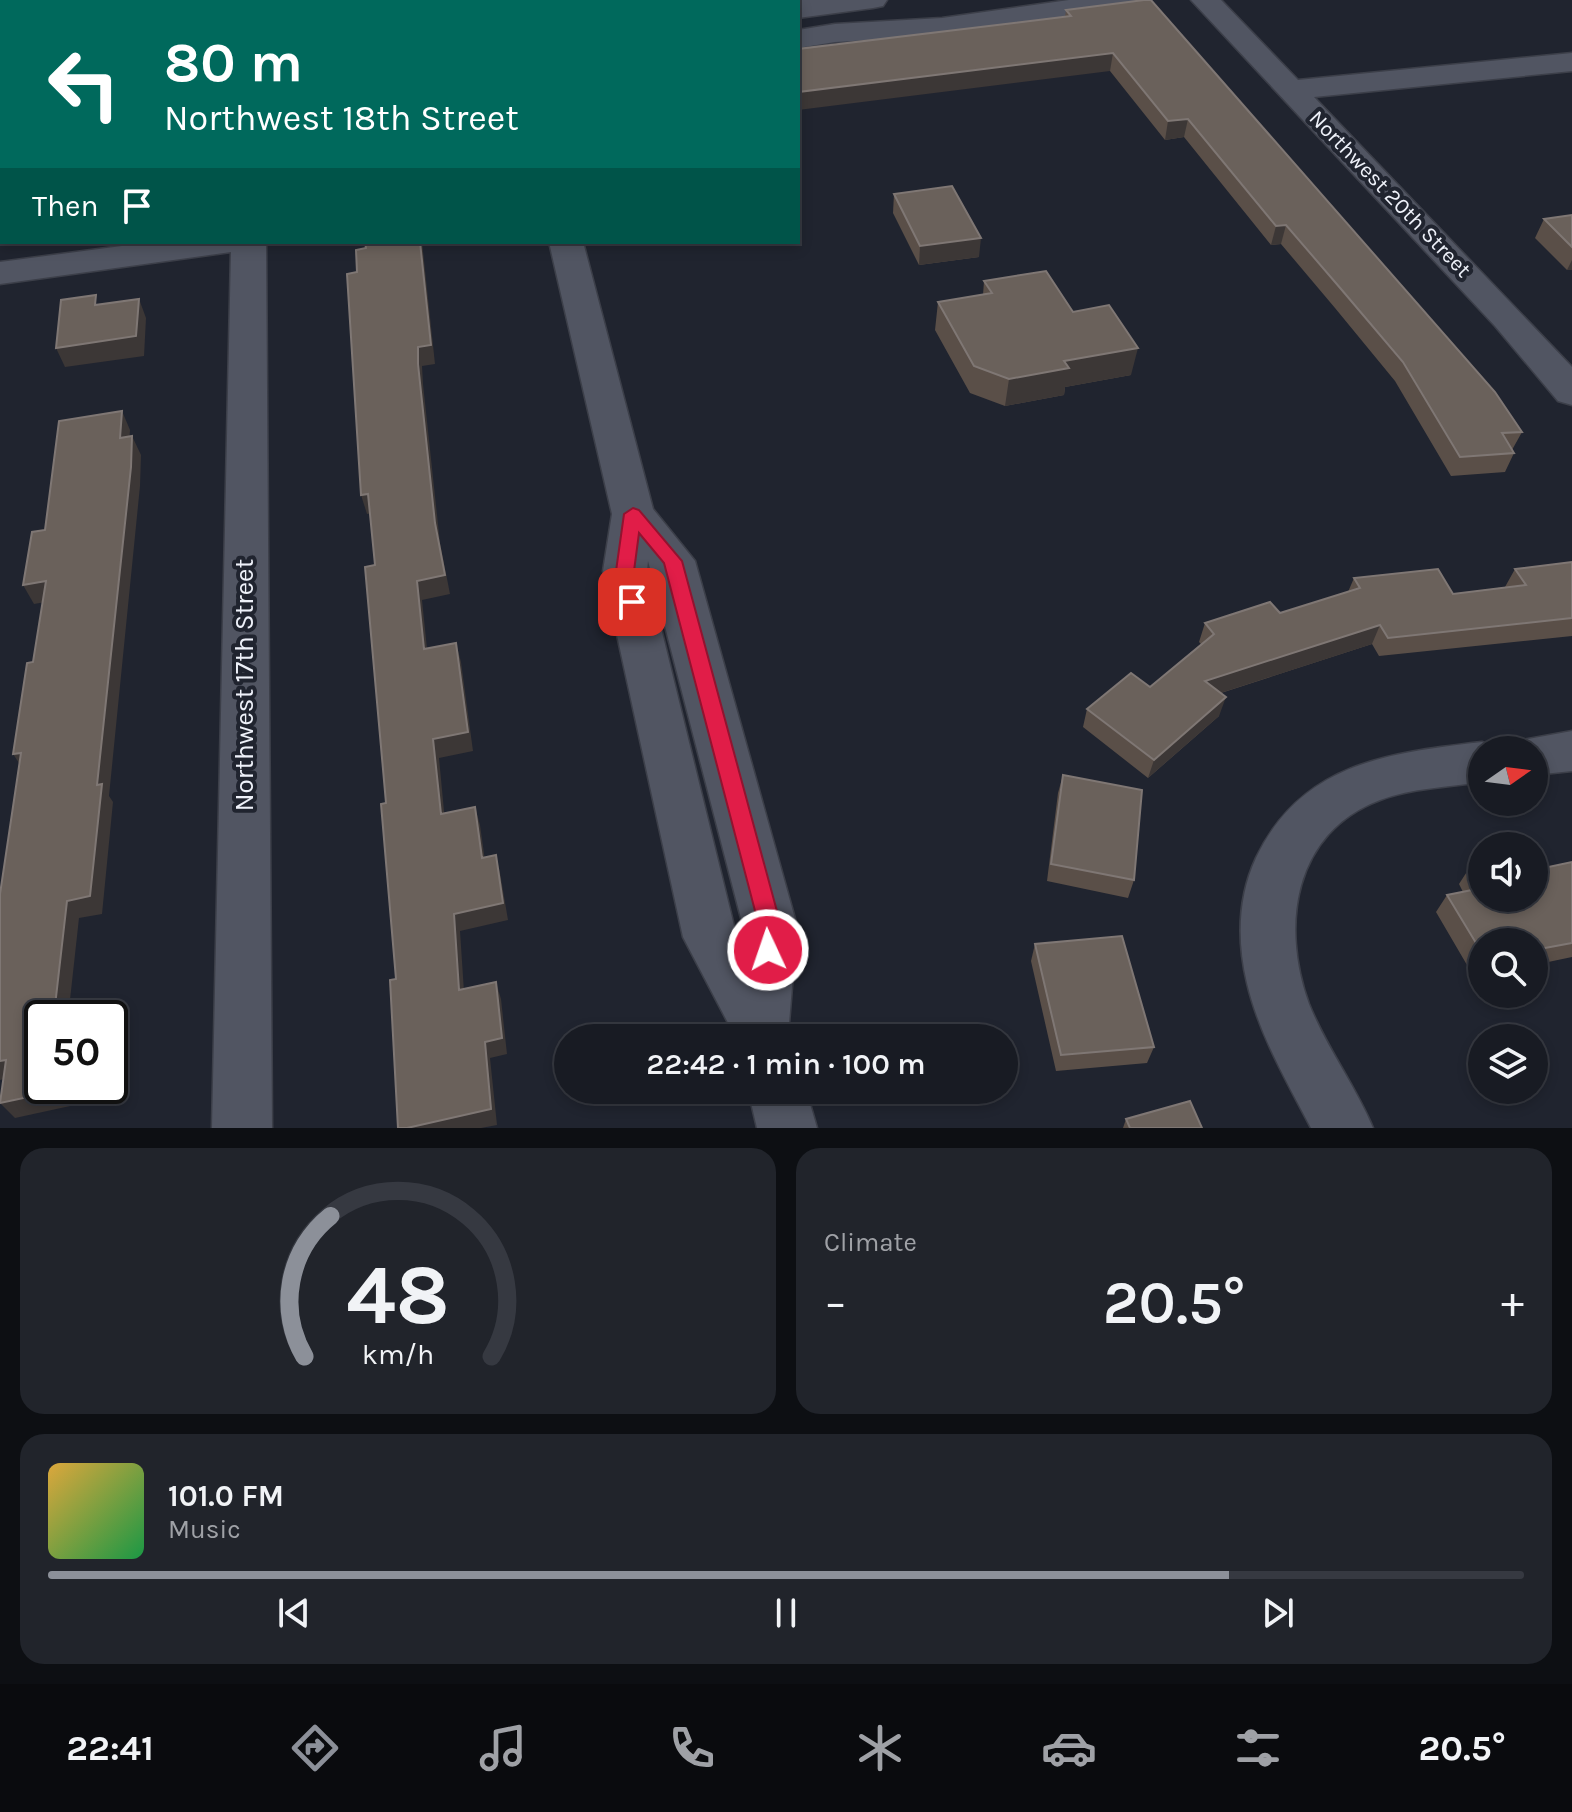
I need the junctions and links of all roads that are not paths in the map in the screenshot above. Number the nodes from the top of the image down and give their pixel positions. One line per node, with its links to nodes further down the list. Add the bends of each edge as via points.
1 (873, 0): 5 (street)
2 (1127, 0): 4 (street)
3 (1205, 0): 8 (street, Northwest 20th Street)
4 (1013, 7): 6 (street, via 942,27)
5 (800, 9)
6 (800, 39)
7 (1572, 62): 8 (street)
8 (1292, 90): 14 (street, Northwest 20th Street)
9 (216, 244): 12 (street)
10 (249, 244): 21 (street, Northwest 17th Street)
11 (566, 244): 19 (street, via 633,514 625,571 710,937)
12 (0, 273)
13 (1572, 340): 14 (street)
14 (1534, 347): 15 (street, Northwest 20th Street)
15 (1572, 392)
16 (1572, 751): 17 (street)
17 (1548, 754)
18 (1468, 764): 23 (street, via 1384,778 1339,796 1292,838 1271,879 1266,930 1276,986)
19 (760, 1024)
20 (781, 1104): 22 (street)
21 (242, 1128)
22 (787, 1128)
23 (1343, 1128)

